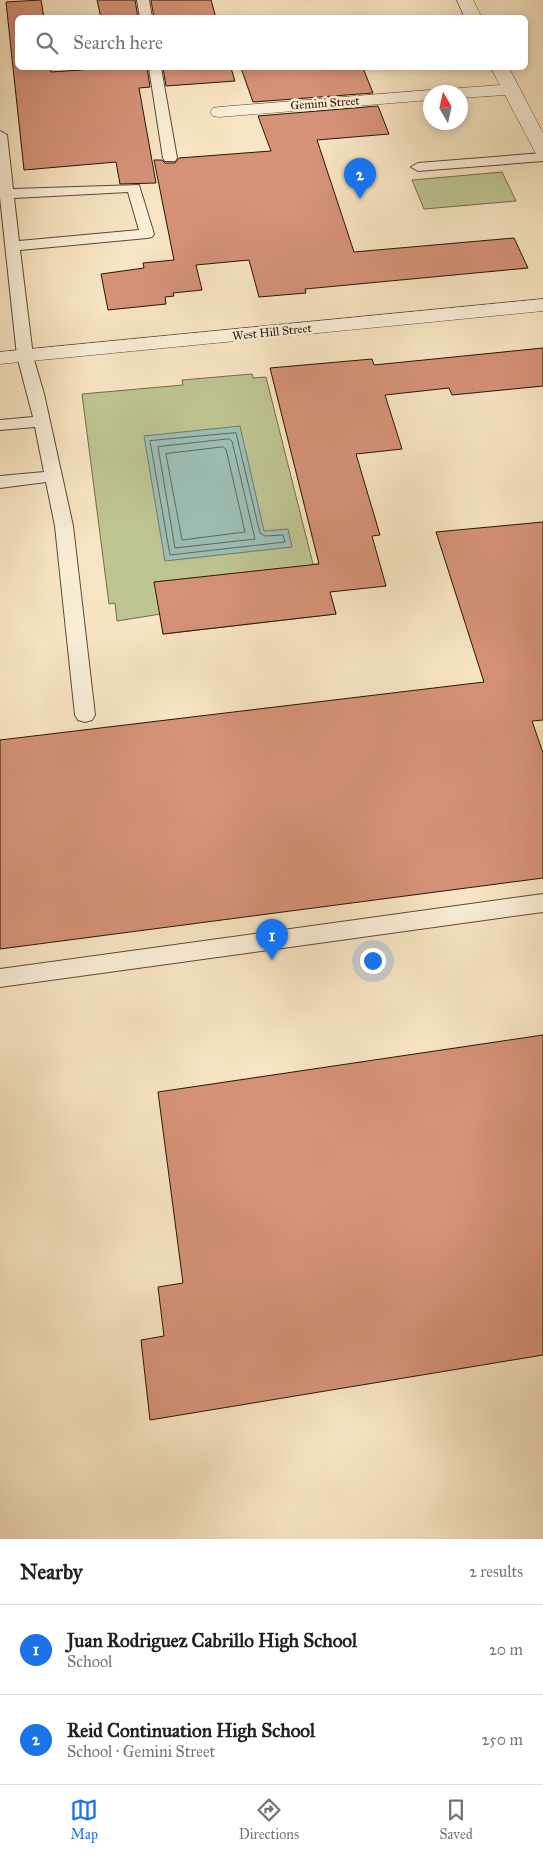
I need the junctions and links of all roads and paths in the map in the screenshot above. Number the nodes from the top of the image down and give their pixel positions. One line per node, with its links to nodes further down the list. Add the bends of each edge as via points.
1 (143, 0): 3 (lane)
2 (465, 0): 4 (street)
3 (146, 15)
4 (472, 15)
5 (154, 70): 13 (lane)
6 (501, 70): 7 (street)
7 (511, 89): 8 (street); 12 (street)
8 (468, 92)
9 (423, 96): 10 (street, Gemini Street)
10 (219, 112)
11 (0, 136): 16 (lane)
12 (543, 150)
13 (170, 158)
14 (543, 158): 15 (lane)
15 (418, 168)
16 (6, 194): 17 (lane); 17 (lane, via 134,188 147,234)
17 (12, 246): 19 (lane)
18 (543, 305): 19 (street, West Hill Street)
19 (25, 356): 20 (street, West Hill Street); 21 (lane)
20 (0, 358)
21 (42, 421): 22 (lane); 23 (lane)
22 (0, 425)
23 (54, 476): 24 (lane); 25 (lane, via 64,526)
24 (0, 482)
25 (85, 715)
26 (543, 903): 27 (lane)
27 (0, 978)

